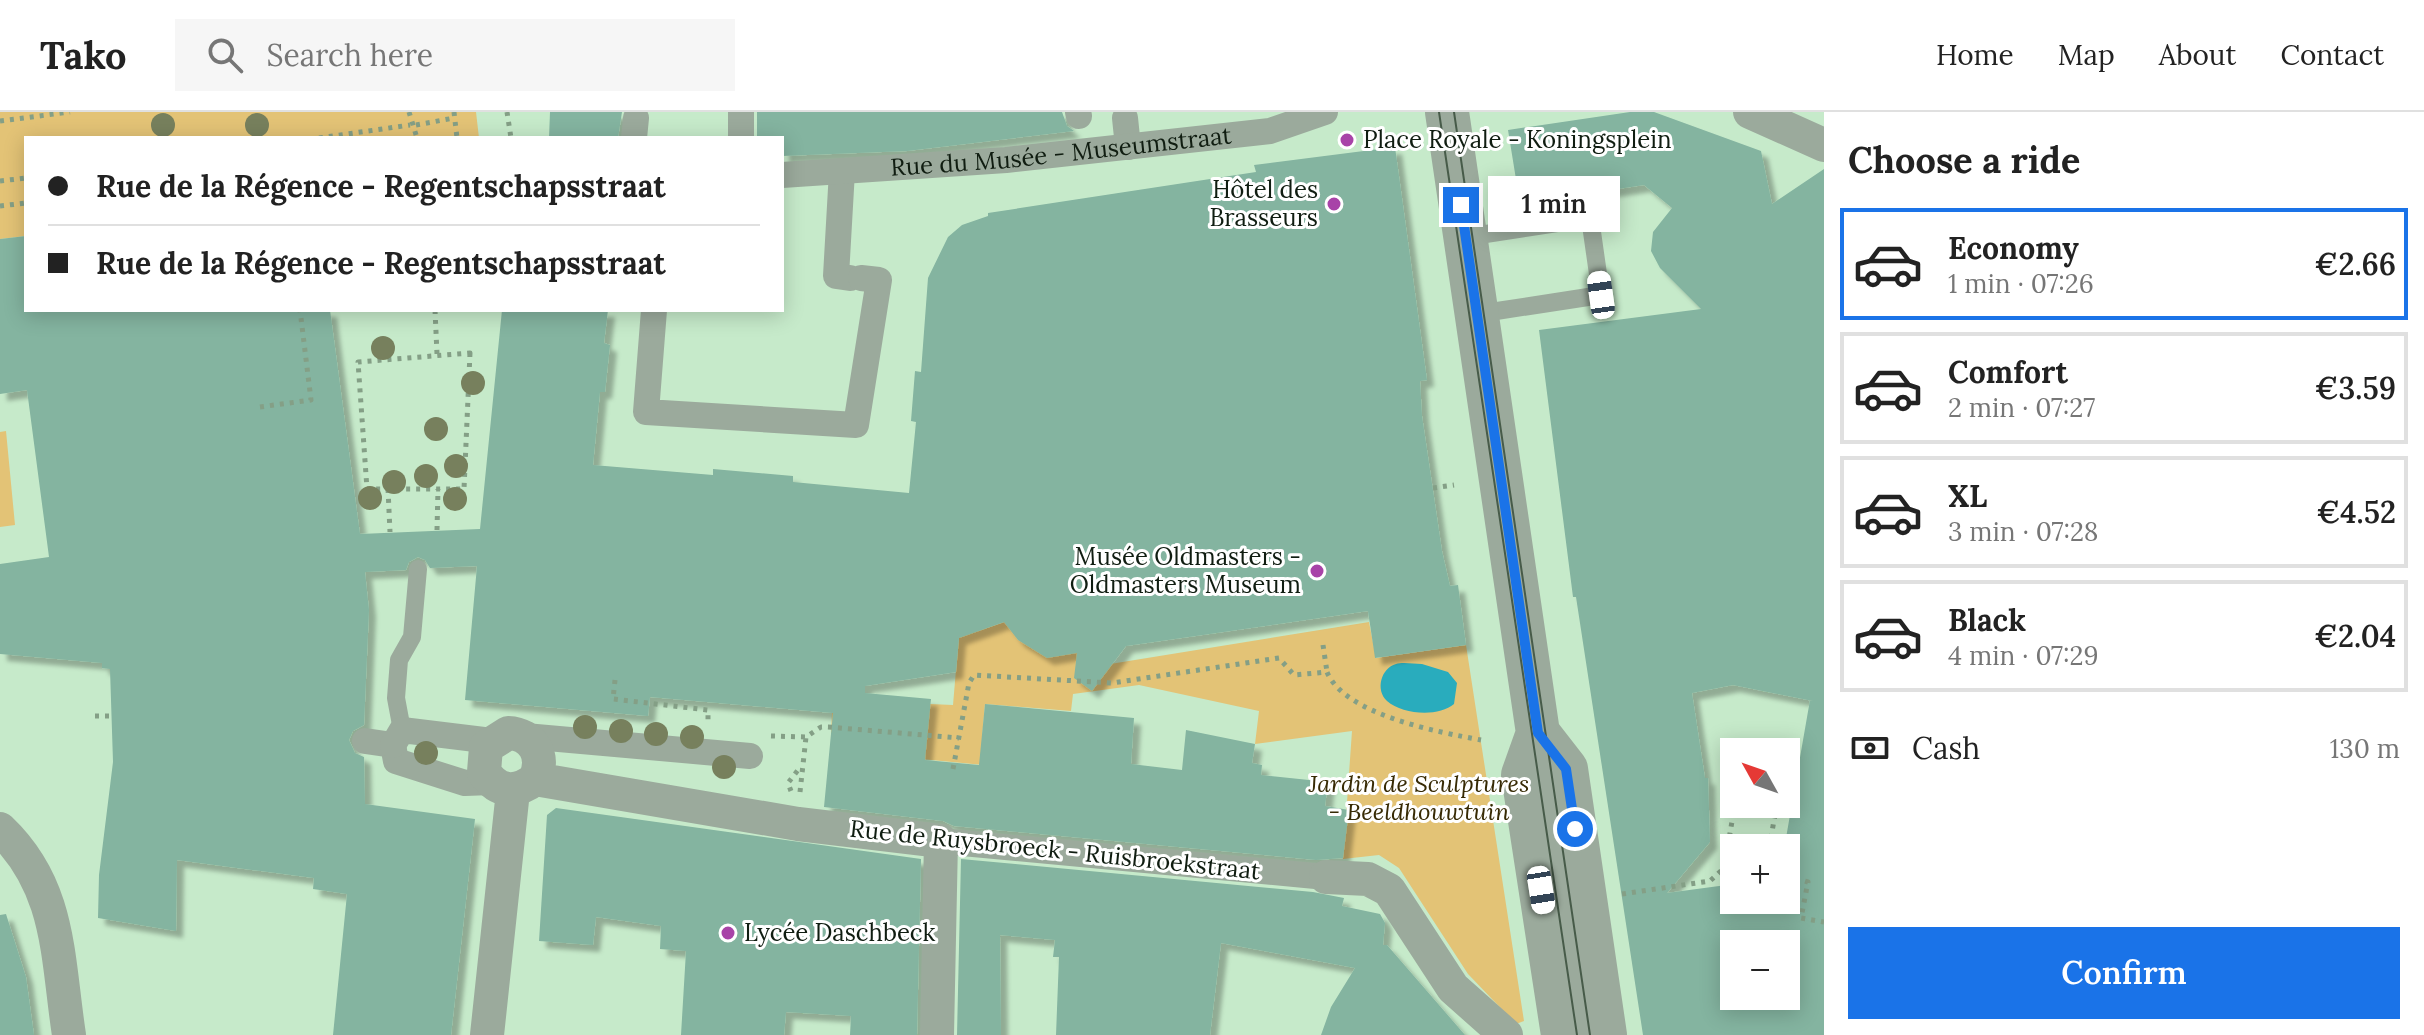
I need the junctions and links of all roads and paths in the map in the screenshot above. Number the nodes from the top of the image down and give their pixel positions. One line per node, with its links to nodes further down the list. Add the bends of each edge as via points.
1 (70, 112): 10 (path)
2 (409, 112): 11 (path)
3 (507, 112): 17 (path)
4 (741, 112): 18 (street)
5 (1325, 112): 20 (street, Rue du Musée - Museumstraat, via 1270,131)
6 (1750, 112): 19 (street)
7 (454, 115): 11 (path); 16 (path)
8 (1125, 118): 20 (street)
9 (1448, 118): 27 (street)
10 (0, 121)
11 (413, 125): 13 (path); 15 (path)
12 (1080, 127): 20 (street, Rue du Musée - Museumstraat); 21 (street, Rue du Musée - Museumstraat)
13 (372, 134): 14 (path)
14 (346, 136)
15 (416, 136)
16 (457, 136)
17 (511, 136)
18 (741, 136)
19 (1824, 145)
20 (1128, 147)
21 (842, 171): 22 (street, Rue du Musée - Museumstraat); 30 (street, via 836,276 879,280 856,425 646,412)
22 (784, 175)
23 (24, 178): 24 (path)
24 (0, 181)
25 (24, 203): 26 (path)
26 (0, 206)
27 (1466, 237): 31 (street); 31 (lane, via 1590,218 1601,295)
28 (300, 312): 33 (path, via 311,400)
29 (435, 312): 32 (path)
30 (654, 312)
31 (1477, 314): 47 (street)
32 (437, 354): 36 (path, via 358,362 367,489); 37 (path, via 470,353 464,489)
33 (260, 407)
34 (1454, 485): 35 (path)
35 (1433, 488)
36 (388, 489): 37 (path); 39 (path)
37 (438, 489): 38 (path)
38 (437, 530)
39 (390, 532)
40 (418, 569): 50 (lane, via 412,637 399,660)
41 (1323, 645): 42 (path)
42 (1327, 672): 52 (path, via 1294,675 1279,658 1112,683 974,675); 53 (path, via 1332,685 1357,706)
43 (615, 680): 44 (path, via 613,699)
44 (697, 709)
45 (95, 716): 46 (path)
46 (111, 716)
47 (1538, 733): 73 (street, via 1523,775); 74 (street, via 1566,769)
48 (525, 736): 55 (street, via 508,733); 56 (street); 59 (street, via 540,760)
49 (776, 736): 51 (path)
50 (398, 737): 54 (street); 55 (street); 59 (street, Rue de Ruysbroeck - Ruisbroekstraat, via 396,761 465,783)
51 (806, 737): 52 (path, via 828,727); 57 (path)
52 (959, 738): 58 (path)
53 (1481, 740)
54 (365, 741)
55 (492, 741): 59 (street, via 483,764)
56 (750, 756)
57 (803, 763): 60 (path, via 788,783); 61 (path)
58 (953, 769)
59 (513, 784): 64 (street, Rue de Ruysbroeck - Ruisbroekstraat); 70 (street)
60 (790, 788)
61 (799, 802)
62 (1733, 818): 67 (path, via 1724,868 1710,881)
63 (0, 829): 69 (street, via 35,871 53,920)
64 (941, 841): 65 (street, Rue de Ruysbroeck - Ruisbroekstraat); 71 (street)
65 (1326, 877): 72 (street, Rue de Ruysbroeck - Ruisbroekstraat, via 1368,879 1389,890 1453,988)
66 (1800, 879): 68 (path, via 1808,882 1801,918)
67 (1609, 897)
68 (1824, 922)
69 (69, 1035)
70 (487, 1035)
71 (937, 1035)
72 (1506, 1035)
73 (1563, 1035)
74 (1605, 1035)

